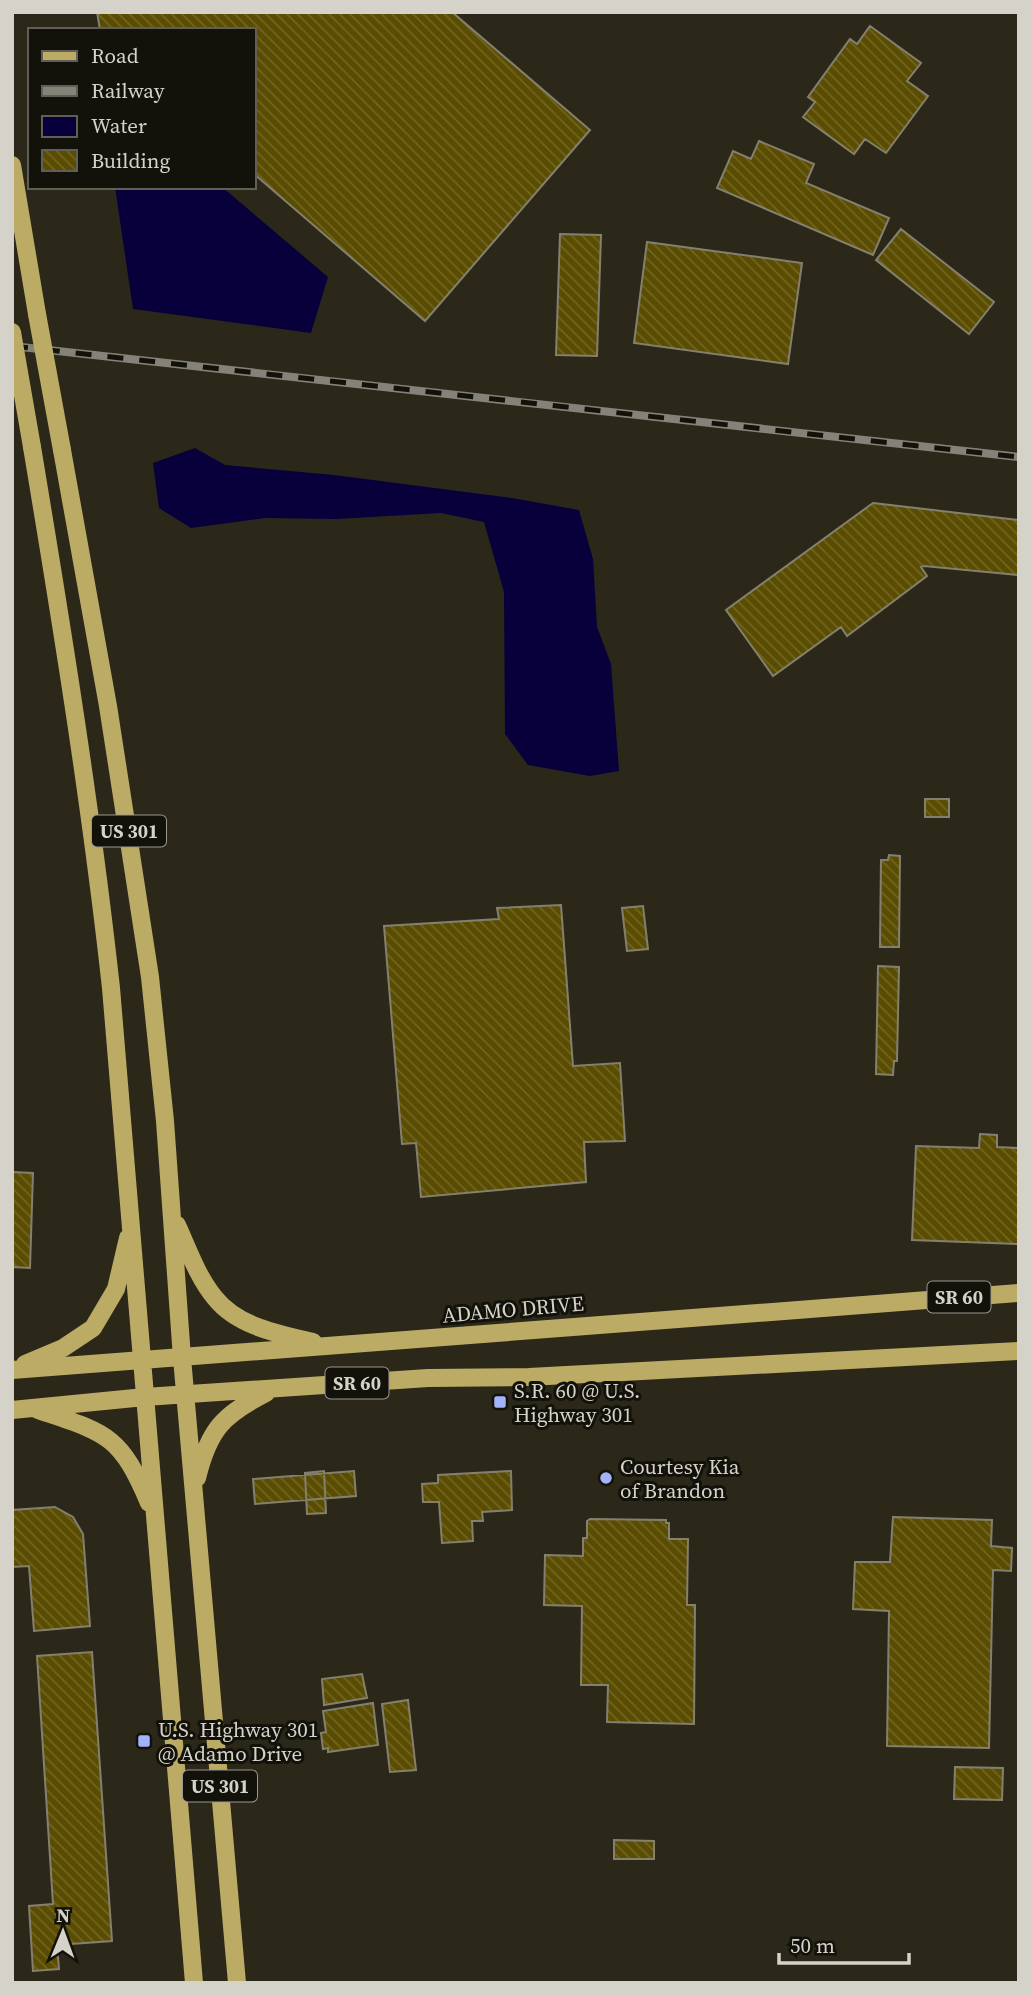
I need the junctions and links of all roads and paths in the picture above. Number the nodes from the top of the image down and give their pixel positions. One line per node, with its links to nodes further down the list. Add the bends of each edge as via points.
1 (12, 165): 3 (main road, US 301, bridge, via 134,861 150,977)
2 (12, 332): 4 (main road, US 301, bridge, via 93,830)
3 (172, 1215): 6 (main road, via 204,1282 230,1313 262,1328); 8 (main road, US 301)
4 (132, 1221): 9 (main road, US 301); 10 (main road, via 116,1289 93,1328 64,1348)
5 (1019, 1293): 6 (main road, ADAMO DRIVE / SR 60)
6 (330, 1346): 8 (main road, ADAMO DRIVE / SR 60)
7 (1019, 1351): 11 (main road, SR 60, via 528,1377 428,1378)
8 (182, 1358): 9 (main road, ADAMO DRIVE / SR 60); 12 (main road, US 301)
9 (142, 1360): 10 (main road, ADAMO DRIVE / SR 60); 13 (main road, US 301)
10 (12, 1370)
11 (272, 1390): 12 (main road, SR 60); 16 (main road, via 220,1423 201,1461)
12 (186, 1395): 13 (main road); 16 (main road, US 301)
13 (145, 1397): 14 (main road); 17 (main road, US 301)
14 (34, 1409): 15 (main road); 17 (main road, via 89,1428 118,1446 139,1479)
15 (12, 1410)
16 (193, 1492): 19 (main road, US 301)
17 (156, 1520): 18 (main road, US 301)
18 (194, 1983)
19 (237, 1983)

